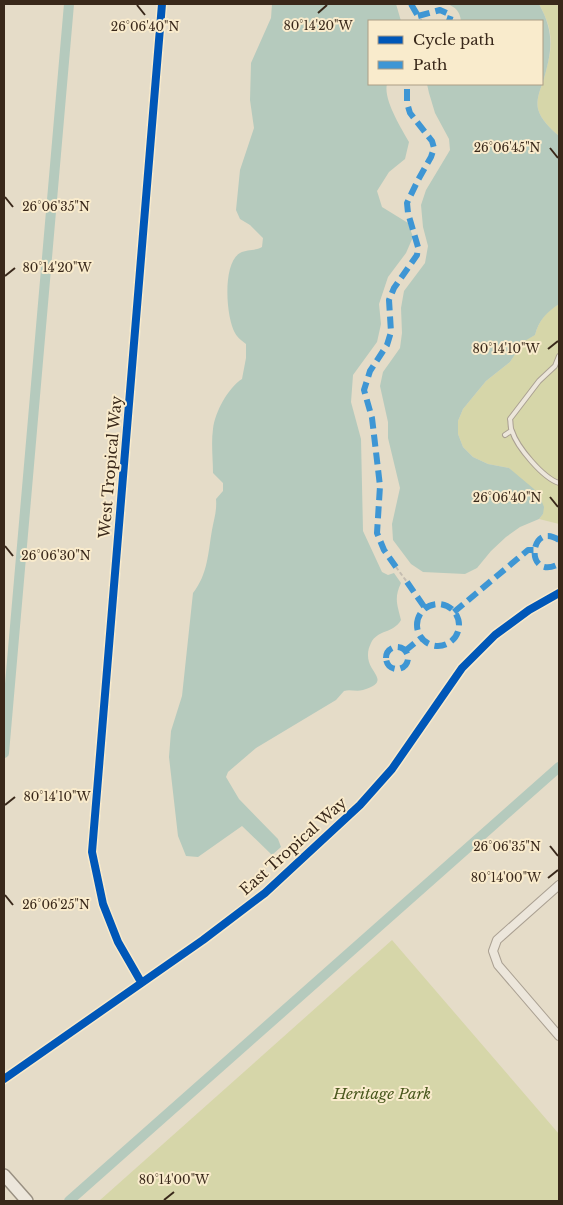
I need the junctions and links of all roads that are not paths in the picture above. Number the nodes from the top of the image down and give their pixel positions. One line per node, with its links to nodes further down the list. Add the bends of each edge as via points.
1 (162, 4): 8 (street, West Tropical Way, via 92,852 103,904 118,942)
2 (559, 356): 3 (lane, via 555,366 510,419)
3 (511, 430): 4 (lane); 5 (lane, via 530,460)
4 (505, 435)
5 (559, 483)
6 (559, 592): 8 (street, East Tropical Way, via 495,635 462,668 392,769 316,847 250,905)
7 (559, 885): 9 (street, via 497,940 493,951 498,965)
8 (141, 982): 10 (street, East Tropical Way)
9 (559, 1036)
10 (4, 1078)
11 (4, 1175): 12 (main road)
12 (27, 1201)

